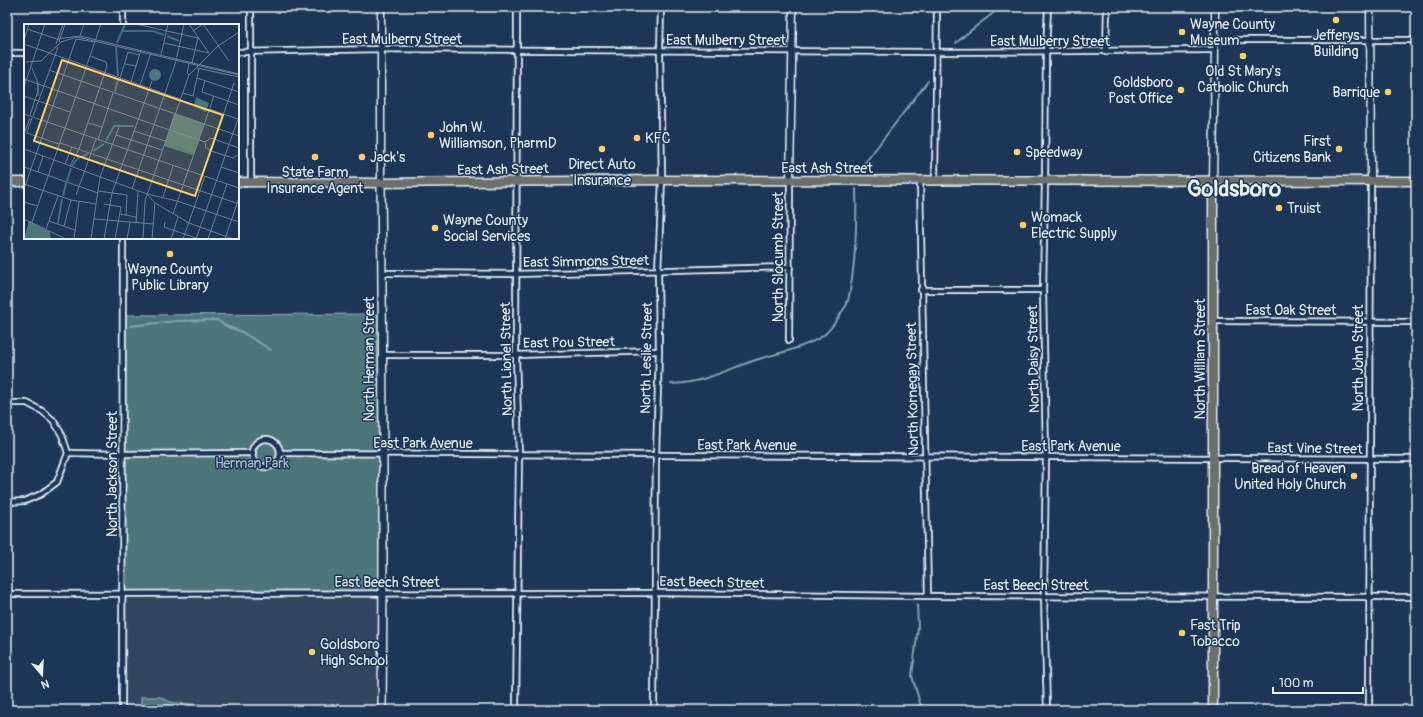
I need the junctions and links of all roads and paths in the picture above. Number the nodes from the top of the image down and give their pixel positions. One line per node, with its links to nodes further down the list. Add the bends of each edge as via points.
1 (123, 7): 12 (street)
2 (251, 7): 22 (street)
3 (382, 7): 16 (street, North Herman Street)
4 (517, 7): 17 (street, North Lionel Street)
5 (661, 7): 19 (street, North Leslie Street)
6 (793, 7): 20 (street, North Slocumb Street)
7 (937, 7): 23 (street)
8 (1048, 7): 24 (street, North Daisy Street)
9 (1107, 7): 25 (street)
10 (1215, 7): 13 (street, North William Street)
11 (1370, 7): 14 (street, North John Street)
12 (123, 24)
13 (1215, 40): 14 (street); 18 (street, North William Street)
14 (1370, 40): 15 (street); 30 (street, North John Street)
15 (1416, 40)
16 (381, 49): 17 (street, East Mulberry Street); 22 (street, East Mulberry Street); 41 (street, North Herman Street)
17 (517, 49): 19 (street, East Mulberry Street); 31 (street, North Lionel Street)
18 (1215, 50): 25 (street, East Mulberry Street); 29 (street, North William Street)
19 (660, 51): 20 (street, East Mulberry Street); 28 (street, North Leslie Street)
20 (792, 51): 23 (street, East Mulberry Street); 32 (street, North Slocumb Street)
21 (239, 52): 22 (street, East Mulberry Street)
22 (251, 52): 40 (street)
23 (936, 52): 24 (street, East Mulberry Street); 34 (street)
24 (1046, 52): 25 (street, East Mulberry Street); 35 (street, North Daisy Street)
25 (1106, 52)
26 (7, 53): 27 (street)
27 (24, 53)
28 (662, 180): 31 (main road, East Ash Street); 32 (main road, East Ash Street); 44 (street, North Leslie Street)
29 (1213, 180): 30 (main road, East Ash Street); 35 (main road, East Ash Street); 49 (main road, North William Street)
30 (1371, 180): 36 (main road, East Ash Street); 50 (street, North John Street)
31 (516, 181): 41 (main road, East Ash Street); 46 (street, North Lionel Street)
32 (790, 181): 33 (main road, East Ash Street); 43 (street, North Slocumb Street)
33 (920, 181): 34 (main road, East Ash Street); 47 (street, North Kornegay Street)
34 (935, 181): 35 (main road, East Ash Street)
35 (1045, 181): 48 (street, North Daisy Street)
36 (1416, 181)
37 (7, 182): 38 (main road)
38 (24, 182)
39 (239, 182): 40 (main road, East Ash Street)
40 (251, 182): 41 (main road, East Ash Street)
41 (381, 183): 45 (main road, North Herman Street)
42 (123, 239): 60 (street, North Jackson Street)
43 (790, 267): 44 (street, East Simmons Street); 52 (street, North Slocumb Street)
44 (658, 271): 46 (street, East Simmons Street); 53 (street, North Leslie Street)
45 (382, 273): 46 (street, East Simmons Street); 54 (main road, North Herman Street)
46 (516, 274): 55 (street, North Lionel Street)
47 (921, 290): 48 (street); 64 (street, North Kornegay Street)
48 (1043, 290): 65 (street, North Daisy Street)
49 (1213, 321): 50 (street, East Oak Street); 66 (main road, North William Street)
50 (1370, 322): 51 (street, East Oak Street); 67 (street, North John Street)
51 (1416, 322)
52 (789, 340)
53 (659, 352): 55 (street, East Pou Street); 63 (street, North Leslie Street)
54 (384, 355): 55 (street, East Pou Street); 61 (main road, North Herman Street)
55 (516, 355): 62 (street, North Lionel Street)
56 (7, 403): 58 (street, via 27,403 53,420)
57 (253, 452): 59 (street, via 257,444 263,440 271,440 277,445); 59 (street, via 256,462 266,467 276,464); 60 (street)
58 (68, 453): 60 (street); 69 (street, via 57,482 41,494 25,501)
59 (280, 453): 61 (street, East Park Avenue)
60 (122, 454): 74 (street, North Jackson Street)
61 (382, 454): 62 (street, East Park Avenue); 71 (main road, North Herman Street)
62 (519, 455): 63 (street, East Park Avenue); 70 (street, North Lionel Street)
63 (656, 456): 64 (street, East Park Avenue); 72 (street, North Leslie Street)
64 (925, 456): 65 (street, East Park Avenue); 76 (street, North Kornegay Street)
65 (1046, 456): 66 (street, East Park Avenue); 77 (street, North Daisy Street)
66 (1214, 458): 67 (street, East Vine Street); 75 (main road, North William Street)
67 (1369, 459): 68 (street, East Vine Street); 78 (street, North John Street)
68 (1416, 459)
69 (7, 502)
70 (518, 592): 71 (street, East Beech Street); 72 (street, East Beech Street); 82 (street, North Lionel Street)
71 (383, 593): 74 (street, East Beech Street); 81 (main road, North Herman Street)
72 (655, 593): 76 (street, East Beech Street); 83 (street, North Leslie Street)
73 (7, 594): 74 (street, East Beech Street)
74 (122, 594): 80 (street, North Jackson Street)
75 (1213, 595): 77 (street, East Beech Street); 78 (street, East Beech Street); 85 (main road, North William Street)
76 (928, 596): 77 (street, East Beech Street)
77 (1044, 596): 84 (street, North Daisy Street)
78 (1369, 596): 79 (street, East Beech Street); 86 (street, North John Street)
79 (1416, 597)
80 (122, 710)
81 (382, 710)
82 (516, 710)
83 (654, 710)
84 (1047, 710)
85 (1213, 710)
86 (1369, 710)

